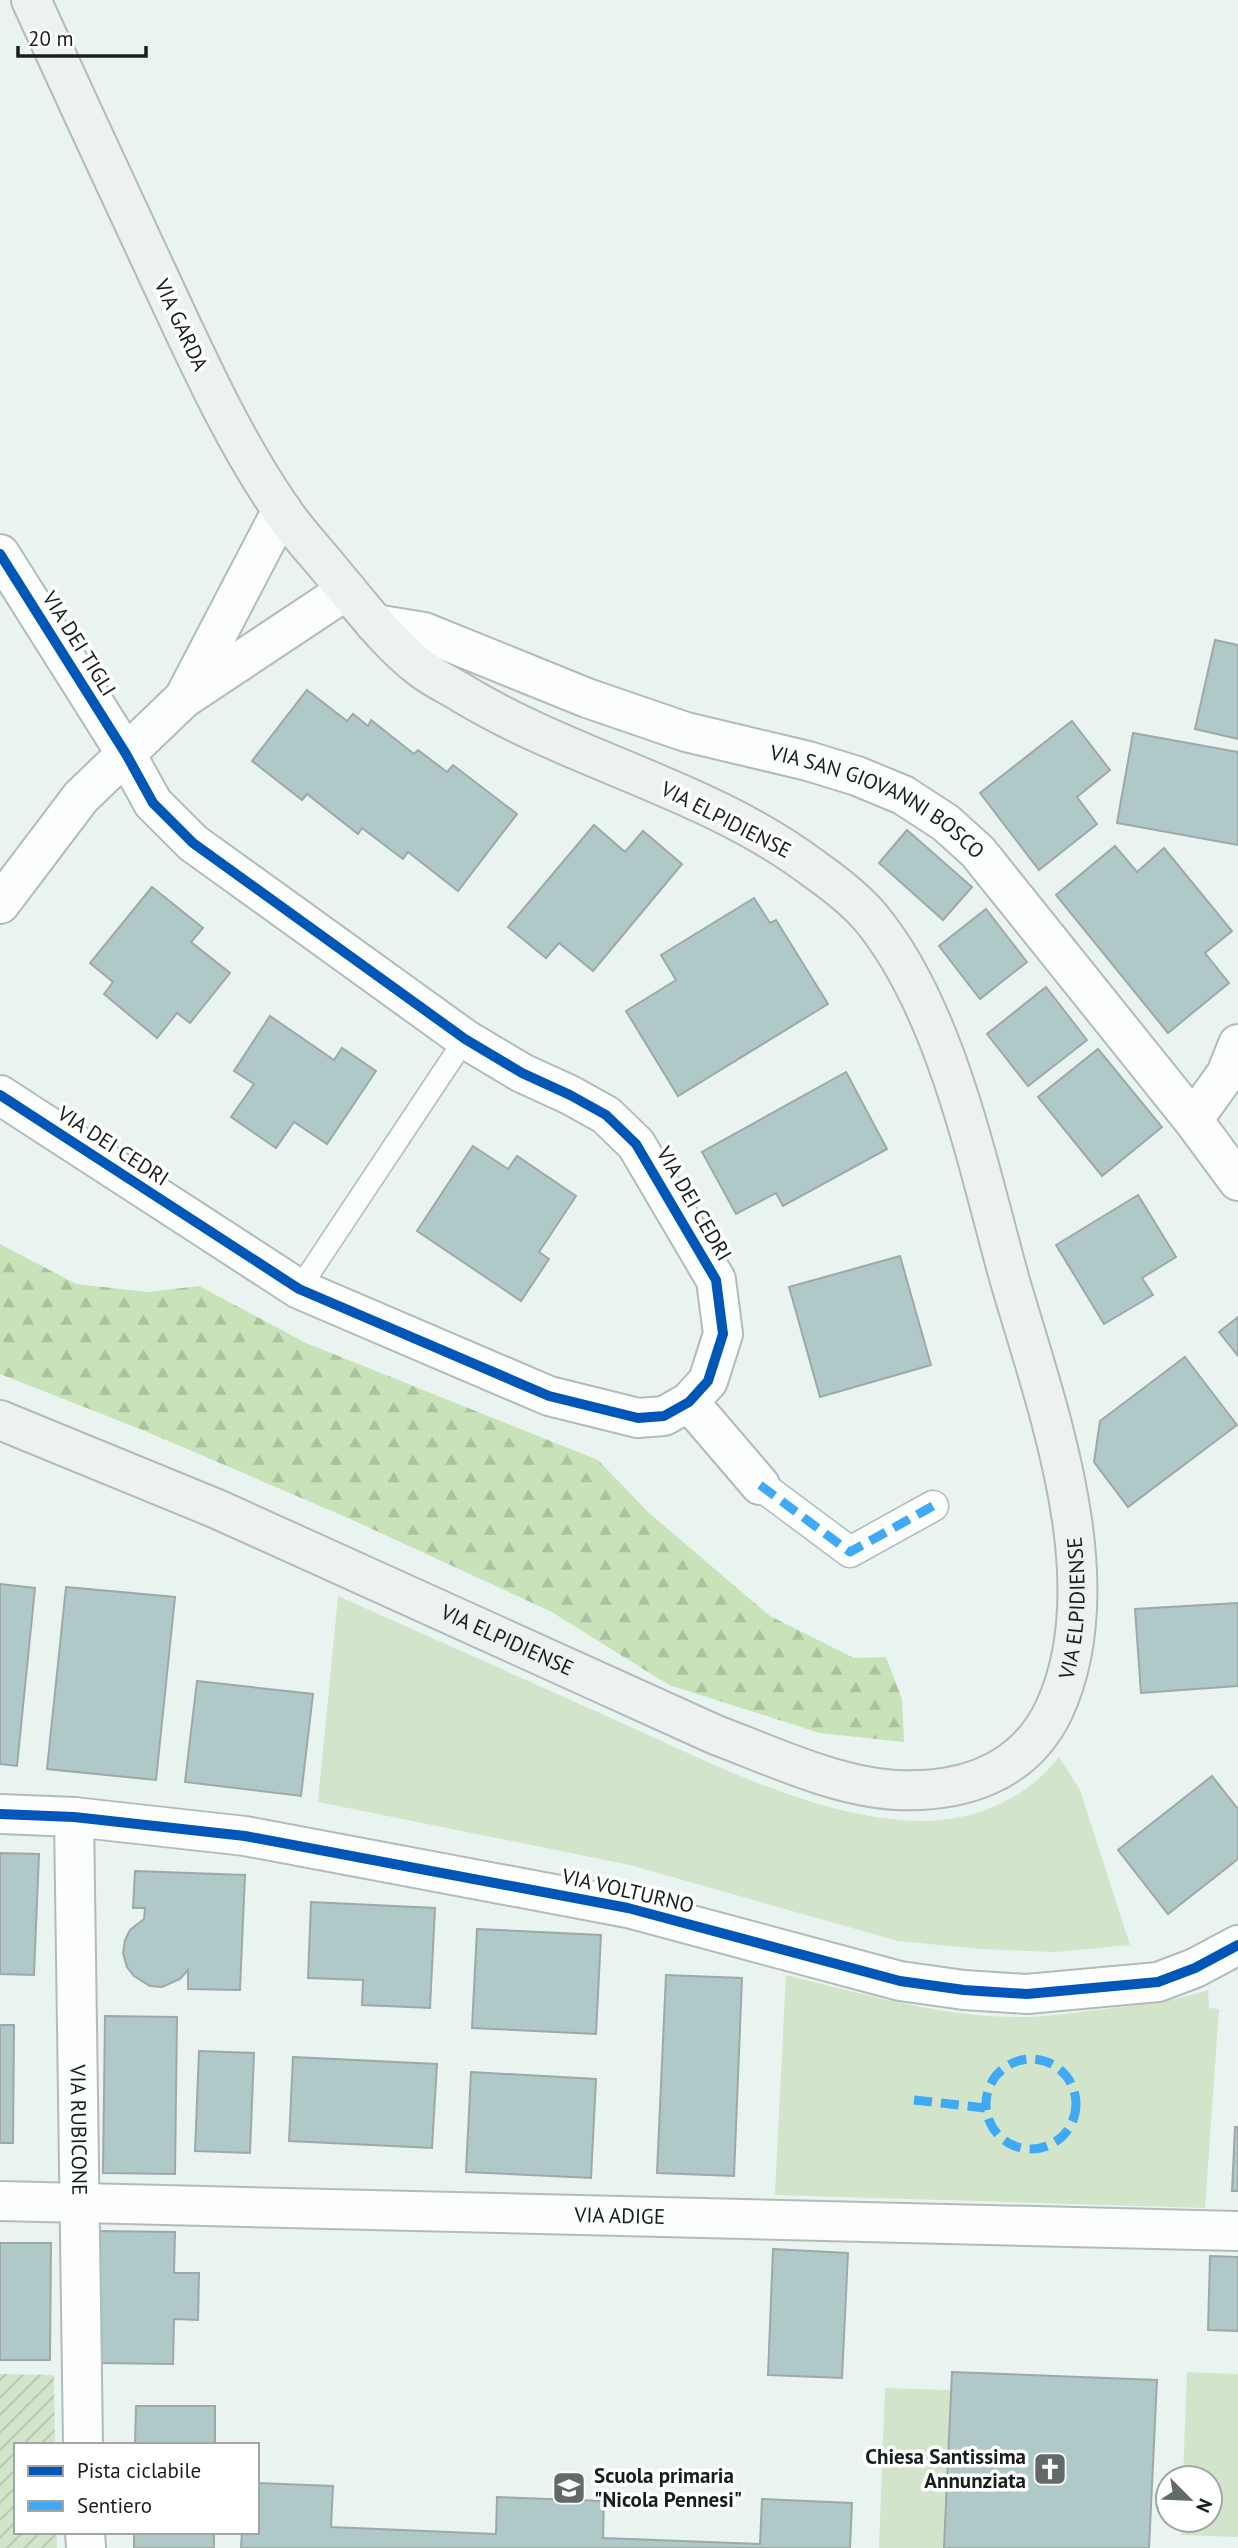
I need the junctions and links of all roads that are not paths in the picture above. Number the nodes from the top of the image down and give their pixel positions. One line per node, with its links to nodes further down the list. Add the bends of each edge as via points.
1 (31, 0): 2 (main road, VIA GARDA, via 216,401)
2 (282, 510): 4 (main road, VIA GARDA); 6 (street)
3 (0, 554): 7 (street, VIA DEI TIGLI)
4 (347, 590): 5 (main road, VIA GARDA); 6 (street)
5 (375, 624): 12 (street, VIA SAN GIOVANNI BOSCO, via 424,632 587,698 686,732 808,761 904,795 978,852); 16 (main road, VIA ELPIDIENSE, via 421,668 484,706 561,745 741,823 788,849 870,917 893,951 917,994 961,1105 1049,1416 1068,1502 1078,1566 1078,1616 1073,1656 1051,1717 1023,1755 973,1782 895,1790 834,1777 716,1735 217,1509)
6 (183, 699): 7 (street)
7 (126, 754): 8 (street, via 80,797); 9 (street, VIA DEI CEDRI, via 153,803 193,843)
8 (0, 904)
9 (466, 1039): 14 (lane); 15 (street, VIA DEI CEDRI, via 606,1115 636,1144 716,1280 723,1334 708,1381)
10 (1238, 1044): 12 (street, via 1226,1074)
11 (0, 1095): 14 (street, VIA DEI CEDRI)
12 (1193, 1120): 13 (street, VIA SAN GIOVANNI BOSCO)
13 (1238, 1181)
14 (299, 1289): 15 (street, VIA DEI CEDRI, via 549,1396 638,1419 664,1416)
15 (689, 1402): 17 (street)
16 (0, 1420)
17 (760, 1485): 18 (street, via 850,1552)
18 (933, 1506)
19 (0, 1814): 20 (street, VIA VOLTURNO)
20 (74, 1817): 21 (street, VIA VOLTURNO, via 245,1836 628,1908 900,1981 964,1990 1027,1994 1157,1982); 23 (street, VIA RUBICONE)
21 (1238, 1945)
22 (0, 2201): 23 (street, VIA ADIGE)
23 (79, 2203): 24 (street, VIA ADIGE); 25 (street, VIA RUBICONE)
24 (1238, 2231)
25 (83, 2443)

